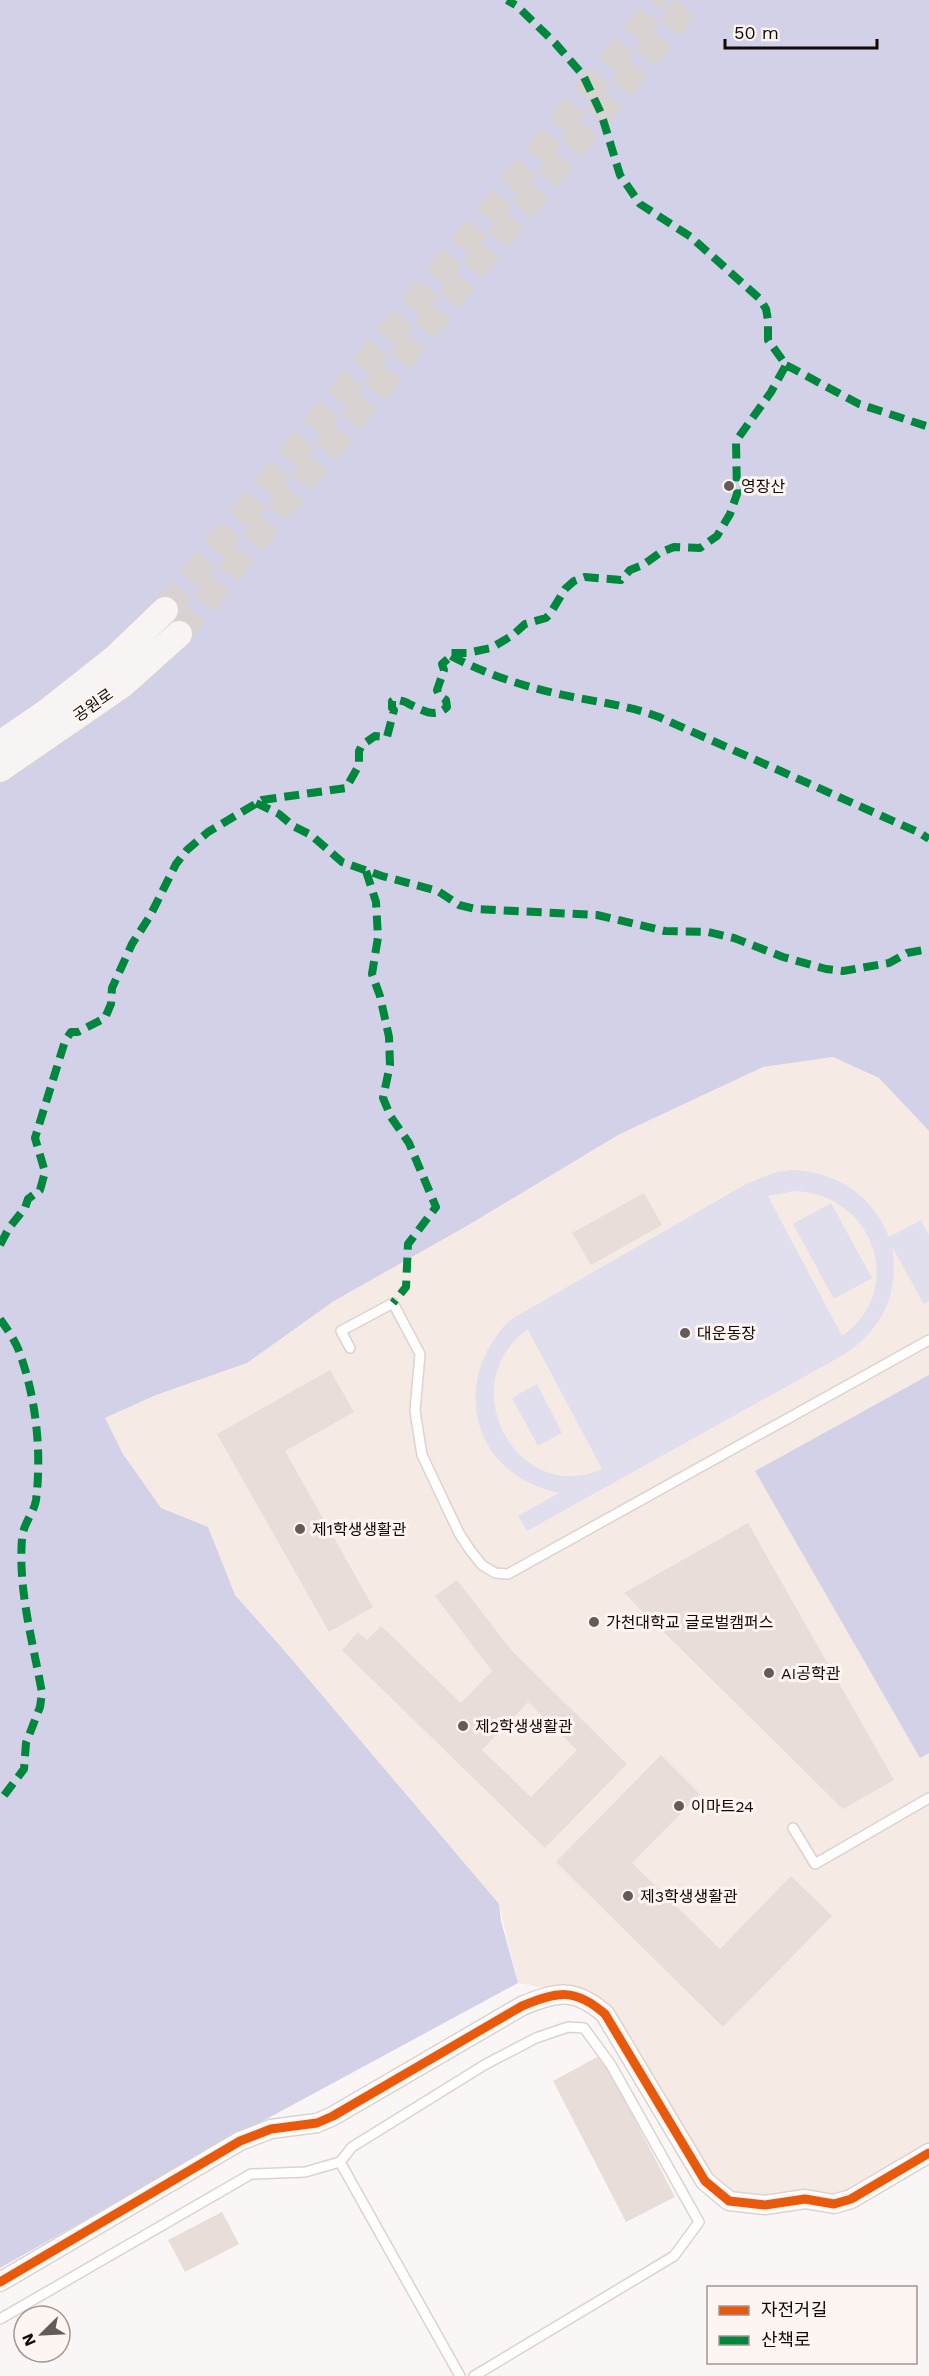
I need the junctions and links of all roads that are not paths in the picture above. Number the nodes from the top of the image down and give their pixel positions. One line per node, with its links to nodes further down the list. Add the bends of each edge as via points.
1 (165, 610): 3 (main road, 공원로, via 115,658)
2 (179, 634): 4 (main road, 공원로, via 122,685)
3 (0, 744)
4 (0, 769)
5 (929, 1340): 6 (lane, via 508,1574 495,1573 482,1565 470,1550 422,1455 415,1411 420,1354 393,1303 341,1331)
6 (350, 1348)
7 (929, 1798): 8 (lane, via 815,1864)
8 (793, 1828)
9 (929, 2153): 11 (street, via 851,2199 834,2204 806,2199 765,2205 729,2201 705,2181 605,2014 579,1995 547,1995 325,2119 271,2129 240,2141)
10 (340, 2162): 12 (lane, via 305,2172 251,2174); 13 (lane); 14 (lane, via 352,2147 486,2064 536,2038 568,2027 584,2028 611,2065 699,2222 674,2256)
11 (0, 2282)
12 (0, 2319)
13 (460, 2376)
14 (474, 2376)

